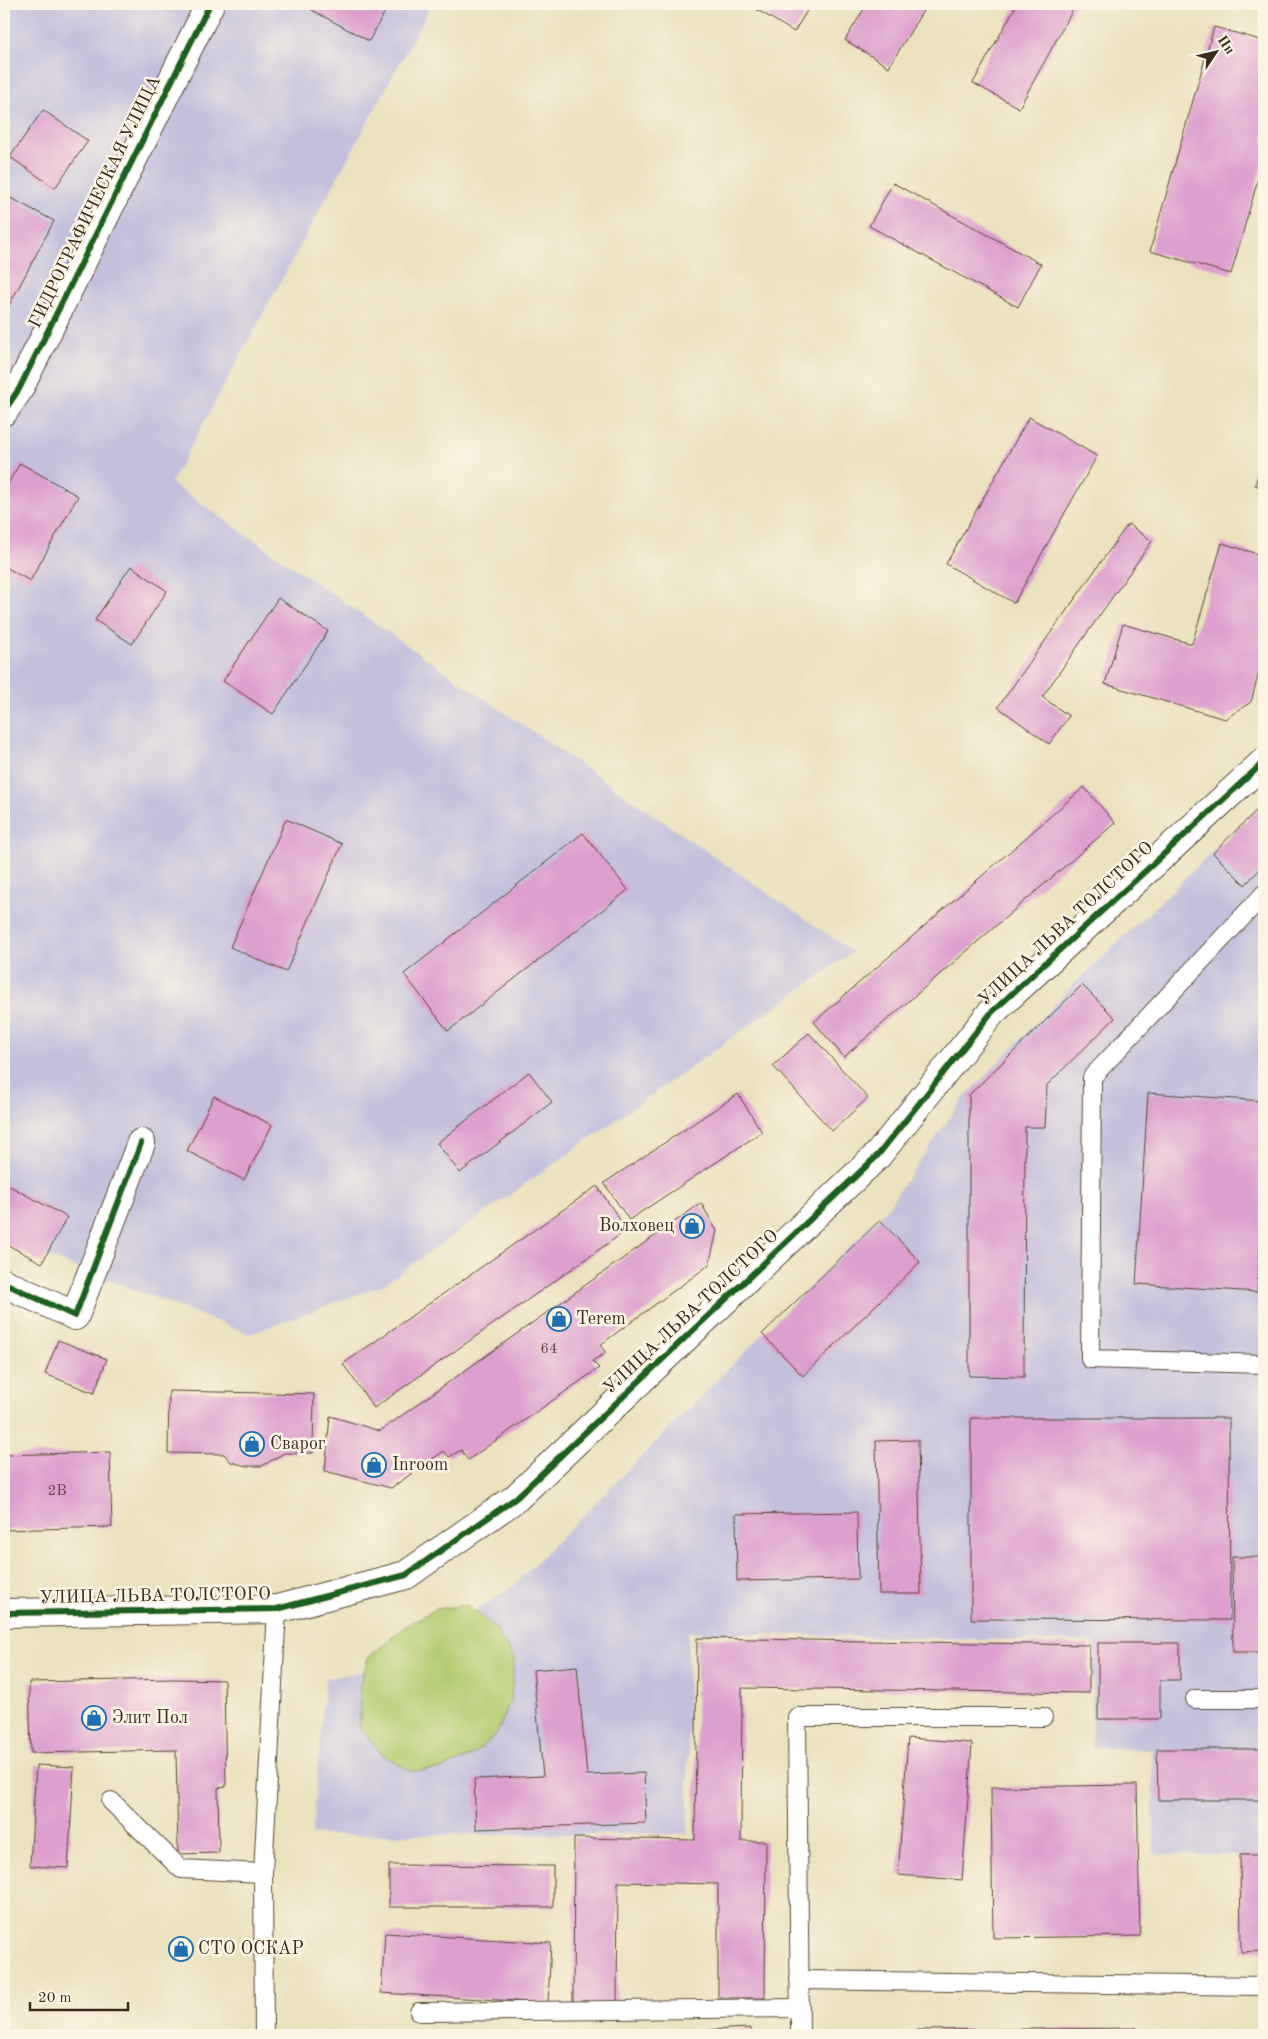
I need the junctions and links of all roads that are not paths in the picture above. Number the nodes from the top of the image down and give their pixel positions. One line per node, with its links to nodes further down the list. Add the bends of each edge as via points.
1 (210, 4): 2 (street, ГИДРОГРАФИЧЕСКАЯ УЛИЦА, via 18,389)
2 (4, 411)
3 (1264, 762): 8 (street, УЛИЦА ЛЬВА ТОЛСТОГО, via 990,1013 878,1155 516,1498 406,1575)
4 (1264, 894): 7 (lane, via 1092,1077 1090,1359)
5 (141, 1142): 6 (street, via 75,1316)
6 (4, 1283)
7 (1264, 1364)
8 (277, 1609): 9 (street, УЛИЦА ЛЬВА ТОЛСТОГО); 14 (lane)
9 (4, 1613)
10 (1264, 1699): 11 (lane)
11 (1195, 1700)
12 (1043, 1717): 15 (lane, via 797,1716)
13 (111, 1801): 14 (lane, via 181,1869)
14 (263, 1873): 19 (lane)
15 (799, 1980): 16 (lane); 17 (lane)
16 (1264, 1986)
17 (799, 2008): 18 (lane); 20 (lane)
18 (419, 2012)
19 (264, 2035)
20 (800, 2035)

